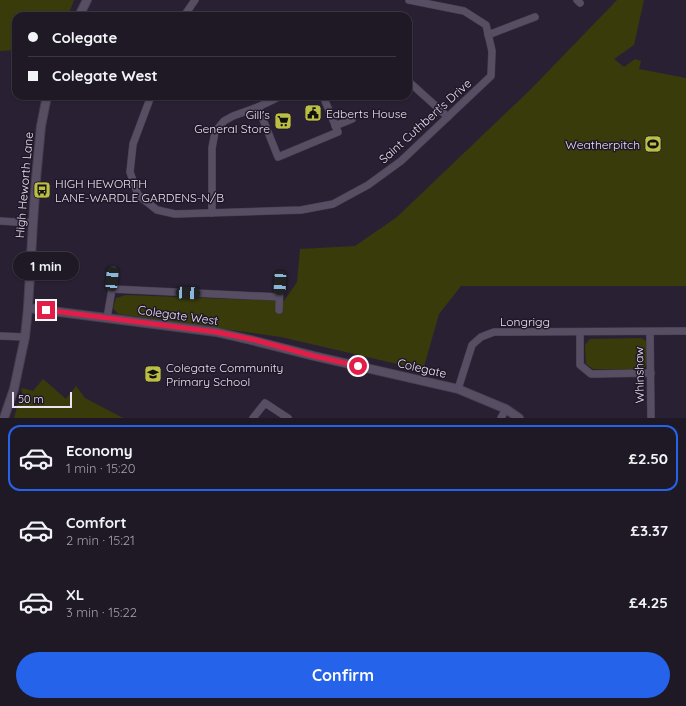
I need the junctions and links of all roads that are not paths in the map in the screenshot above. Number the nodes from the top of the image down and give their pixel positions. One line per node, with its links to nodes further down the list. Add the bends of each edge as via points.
1 (87, 0): 4 (street)
2 (195, 0): 5 (street)
3 (408, 0): 7 (street, Saint Cuthbert's Drive, via 464,11 486,25)
4 (81, 12)
5 (187, 12)
6 (535, 17): 7 (street)
7 (488, 35): 14 (street, Saint Cuthbert's Drive, via 492,51 491,76)
8 (412, 85): 14 (street)
9 (45, 100): 19 (street, High Heworth Lane)
10 (150, 100): 17 (street, Saint Cuthbert's Drive, via 132,151 130,172 138,195 157,210 175,214)
11 (273, 100): 13 (street)
12 (325, 100): 16 (street)
13 (258, 107): 16 (street, via 278,157 338,132); 17 (street, via 224,121 215,132 212,148)
14 (448, 117): 17 (street, Saint Cuthbert's Drive, via 401,161 368,185 333,204 301,210)
15 (352, 120): 16 (street)
16 (335, 126)
17 (212, 213)
18 (0, 221): 19 (street)
19 (33, 223): 24 (street, High Heworth Lane)
20 (113, 270): 22 (street)
21 (280, 283): 23 (street)
22 (112, 289): 23 (street, Colegate West); 26 (street)
23 (279, 297): 25 (street)
24 (28, 308): 26 (street, Colegate West); 31 (street, High Heworth Lane)
25 (279, 310)
26 (107, 318): 32 (street, Colegate West, via 216,332)
27 (686, 331): 29 (street, Longrigg)
28 (580, 332): 29 (street, Longrigg); 33 (street, via 580,365 591,374); 34 (street, Longrigg, via 494,332 481,337 472,345)
29 (650, 332): 33 (street, Whinshaw)
30 (0, 336): 31 (street)
31 (25, 337): 36 (street, High Heworth Lane, via 14,389)
32 (314, 356): 34 (street, Colegate)
33 (651, 373): 41 (street, Whinshaw)
34 (458, 389): 35 (street, Colegate)
35 (506, 409): 39 (street); 40 (street, Colegate)
36 (4, 418)
37 (253, 418): 38 (street, via 265,403)
38 (288, 418)
39 (501, 418)
40 (520, 418)
41 (651, 418)

